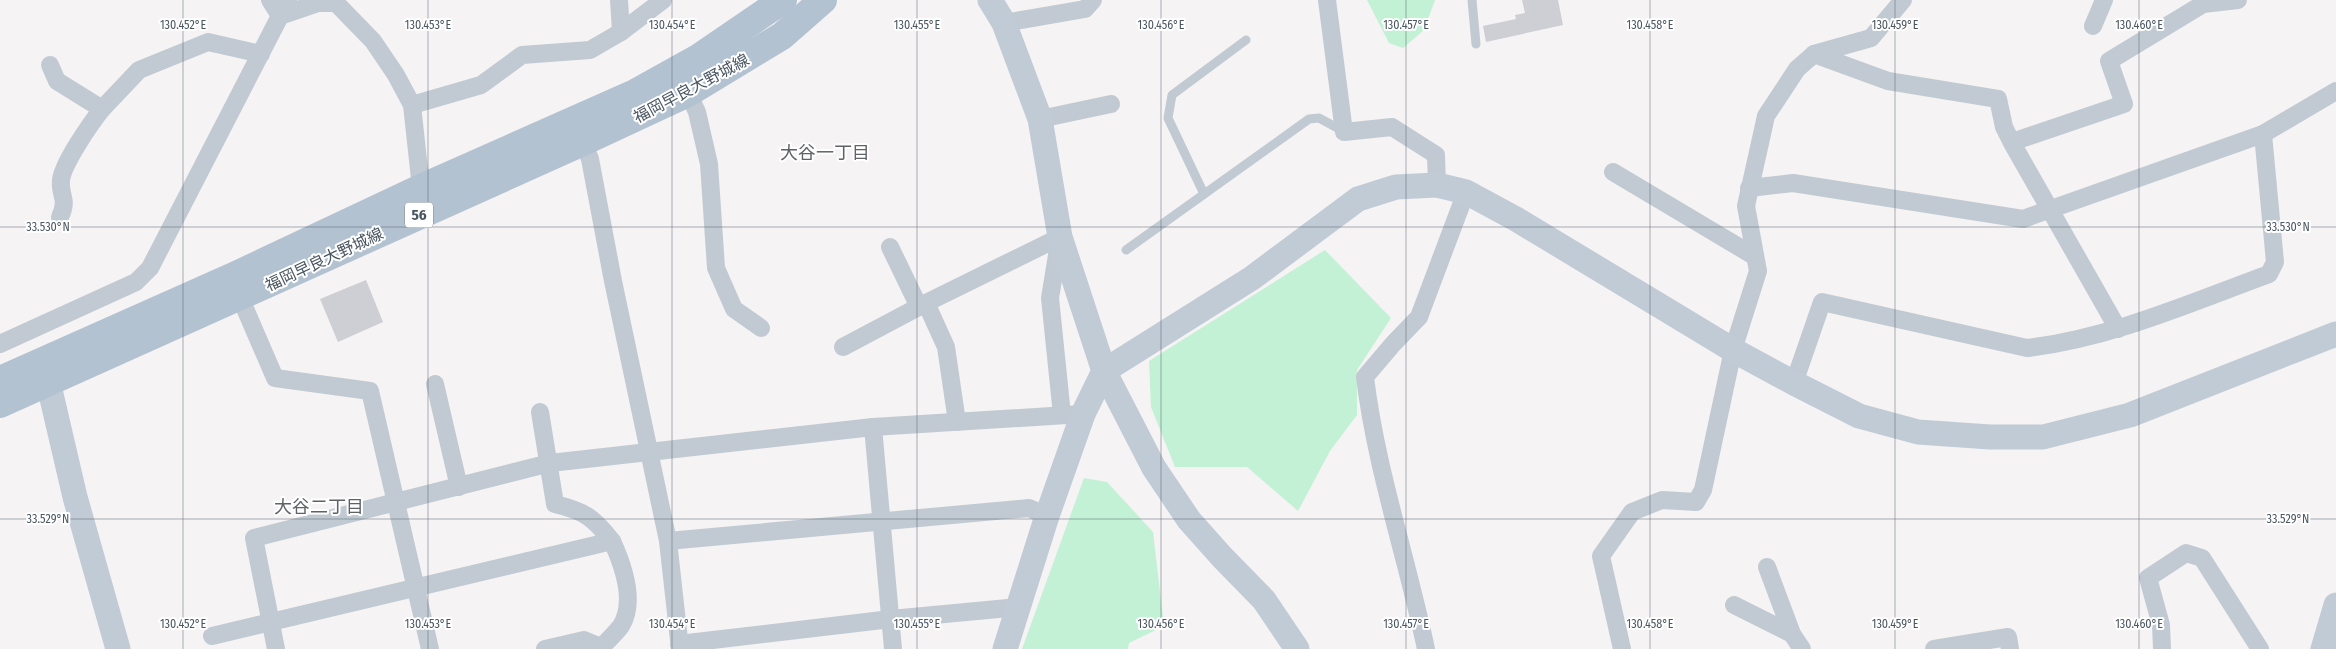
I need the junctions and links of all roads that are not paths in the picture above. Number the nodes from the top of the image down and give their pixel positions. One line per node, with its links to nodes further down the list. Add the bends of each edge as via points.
1 (270, 0): 14 (street)
2 (288, 0): 14 (street)
3 (619, 0): 17 (street)
4 (663, 0): 17 (street)
5 (783, 0): 22 (main road, 福岡早良大野城線 / 56)
6 (823, 0): 26 (main road, 福岡早良大野城線 / 56, via 782,36)
7 (990, 0): 15 (street)
8 (1094, 0): 15 (street, via 1085,9)
9 (1327, 0): 32 (street)
10 (1472, 0): 19 (lane)
11 (1903, 0): 21 (street, via 1871,38)
12 (2104, 0): 16 (street)
13 (2238, 0): 36 (street, via 2203,4 2108,61 2124,104)
14 (280, 16): 20 (street); 28 (street, via 318,3 336,3 373,41)
15 (1004, 23): 31 (street)
16 (2093, 26)
17 (621, 32): 28 (street, via 590,50 522,55 481,85)
18 (1246, 40): 43 (lane, via 1172,95 1168,118)
19 (1476, 44)
20 (261, 54): 29 (street, via 208,42 139,70); 56 (street, via 150,268 136,282)
21 (1814, 54): 36 (street, via 1888,81 1998,99 2004,127); 41 (street, via 1797,69 1766,116)
22 (698, 58): 25 (main road, 福岡早良大野城線 / 56); 26 (street, via 687,77)
23 (50, 65): 29 (street, via 57,81)
24 (2336, 91): 33 (street)
25 (635, 93): 26 (street, via 675,86); 30 (main road, 福岡早良大野城線 / 56)
26 (688, 93): 35 (main road, 福岡早良大野城線 / 56); 53 (street, via 697,112 709,164 716,268 734,308)
27 (1111, 104): 31 (street)
28 (412, 105): 40 (street)
29 (102, 109): 45 (street, via 82,137 61,179 65,206)
30 (594, 111): 34 (main road, 福岡早良大野城線 / 56); 35 (street, via 584,128)
31 (1040, 119): 47 (street)
32 (1344, 132): 39 (street, via 1392,127 1436,155); 43 (lane, via 1319,118 1309,119)
33 (2263, 134): 44 (street); 54 (street, via 2275,262 2269,274)
34 (527, 141): 35 (street, via 564,133 575,134); 40 (main road, 福岡早良大野城線 / 56)
35 (583, 142): 38 (main road, 福岡早良大野城線 / 56); 69 (street, via 590,159)
36 (2012, 142): 44 (street)
37 (1613, 172): 50 (street)
38 (498, 180): 40 (street, via 438,195); 46 (main road, 福岡早良大野城線 / 56)
39 (1437, 185): 42 (street); 60 (street, via 1396,187 1358,199 1252,278)
40 (421, 188): 46 (street, via 413,207); 59 (main road, 福岡早良大野城線 / 56, via 236,275)
41 (1749, 188): 44 (street, via 1793,183 2023,219); 50 (street, via 1746,206)
42 (1466, 192): 58 (street); 95 (street, via 1419,317 1365,377 1370,422 1413,583)
43 (1204, 194): 49 (lane)
44 (2050, 209): 54 (street)
45 (60, 217)
46 (393, 227): 51 (main road, 福岡早良大野城線 / 56)
47 (1060, 237): 52 (street); 60 (street); 66 (street, via 1050,298)
48 (890, 247): 52 (street)
49 (1126, 250)
50 (1754, 256): 58 (street, via 1758,271)
51 (240, 297): 59 (main road, 福岡早良大野城線 / 56); 72 (street, via 275,378 370,392)
52 (923, 305): 57 (street); 67 (street, via 946,347)
53 (761, 328)
54 (2118, 329): 62 (street, via 2061,344 2027,348 1822,302)
55 (2336, 334): 62 (street, via 2130,415 2044,437 1918,432 1859,416)
56 (0, 344)
57 (843, 347)
58 (1733, 350): 62 (street); 96 (street, via 1703,490 1696,502 1662,500 1632,512 1601,556)
59 (46, 371): 61 (main road, 福岡早良大野城線 / 56); 64 (main road, 福岡早良大野城線 / 56); 88 (street, via 76,497)
60 (1104, 371): 66 (street); 94 (street, via 1154,468 1183,512 1264,600)
61 (0, 380)
62 (1794, 383)
63 (435, 384): 71 (street)
64 (0, 404)
65 (540, 412): 70 (street)
66 (1073, 415): 67 (street); 73 (street)
67 (957, 422): 68 (street)
68 (873, 427): 69 (street); 74 (street)
69 (650, 452): 70 (street); 76 (street)
70 (550, 463): 71 (street); 75 (street, via 554,504 573,508 596,520)
71 (459, 487): 72 (street)
72 (395, 503): 78 (street); 83 (street, via 254,538)
73 (1046, 516): 74 (street, via 1029,508); 81 (street)
74 (882, 520): 76 (street); 82 (street)
75 (612, 541): 78 (street); 87 (street, via 629,598 621,625)
76 (668, 541): 86 (street)
77 (1767, 567): 84 (street)
78 (416, 587): 83 (street); 90 (street)
79 (1734, 605): 84 (street)
80 (2336, 605): 102 (street)
81 (1019, 607): 82 (street); 93 (street)
82 (891, 619): 86 (street); 92 (street)
83 (270, 622): 85 (street); 89 (street)
84 (1792, 634): 97 (street)
85 (212, 636)
86 (679, 646)
87 (601, 648): 91 (street, via 584,640)
88 (118, 649)
89 (276, 649)
90 (430, 649)
91 (545, 649)
92 (894, 649)
93 (1005, 649)
94 (1297, 649)
95 (1426, 649)
96 (1622, 649)
97 (1802, 649)
98 (1934, 649): 99 (street, via 2008,637)
99 (2010, 649)
100 (2162, 649): 101 (street, via 2161,625 2148,578 2186,553 2202,558)
101 (2260, 649)
102 (2323, 649)

